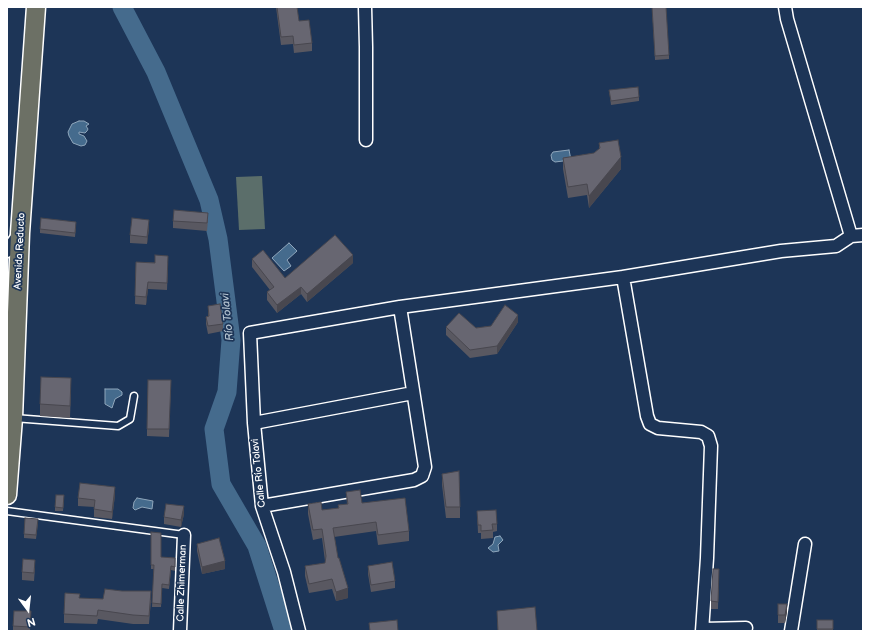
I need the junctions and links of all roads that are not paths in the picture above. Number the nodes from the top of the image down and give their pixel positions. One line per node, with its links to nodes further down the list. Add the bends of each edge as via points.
1 (36, 7): 5 (main road, Avenida Reducto)
2 (365, 7): 4 (street)
3 (785, 7): 6 (street)
4 (366, 140)
5 (20, 233): 7 (street); 12 (main road, Avenida Reducto)
6 (857, 236): 8 (street, via 836,246 780,251)
7 (7, 251)
8 (623, 277): 9 (street); 20 (street, via 650,424 658,428 701,432 708,436 711,446)
9 (400, 308): 10 (street); 13 (street, Calle Río Tolavi, via 250,333)
10 (413, 393): 13 (street); 15 (street, via 425,467 422,476 414,480)
11 (134, 396): 12 (lane, via 130,419 118,426)
12 (13, 418): 14 (main road, Avenida Reducto)
13 (254, 423): 15 (street, Calle Río Tolavi)
14 (7, 496)
15 (262, 506): 22 (street, Calle Río Tolavi, via 284,572)
16 (7, 511): 17 (lane)
17 (184, 535): 21 (street, Calle Zhimerman)
18 (805, 544): 23 (street)
19 (746, 628): 20 (street)
20 (702, 630)
21 (180, 631)
22 (299, 631)
23 (791, 631)

